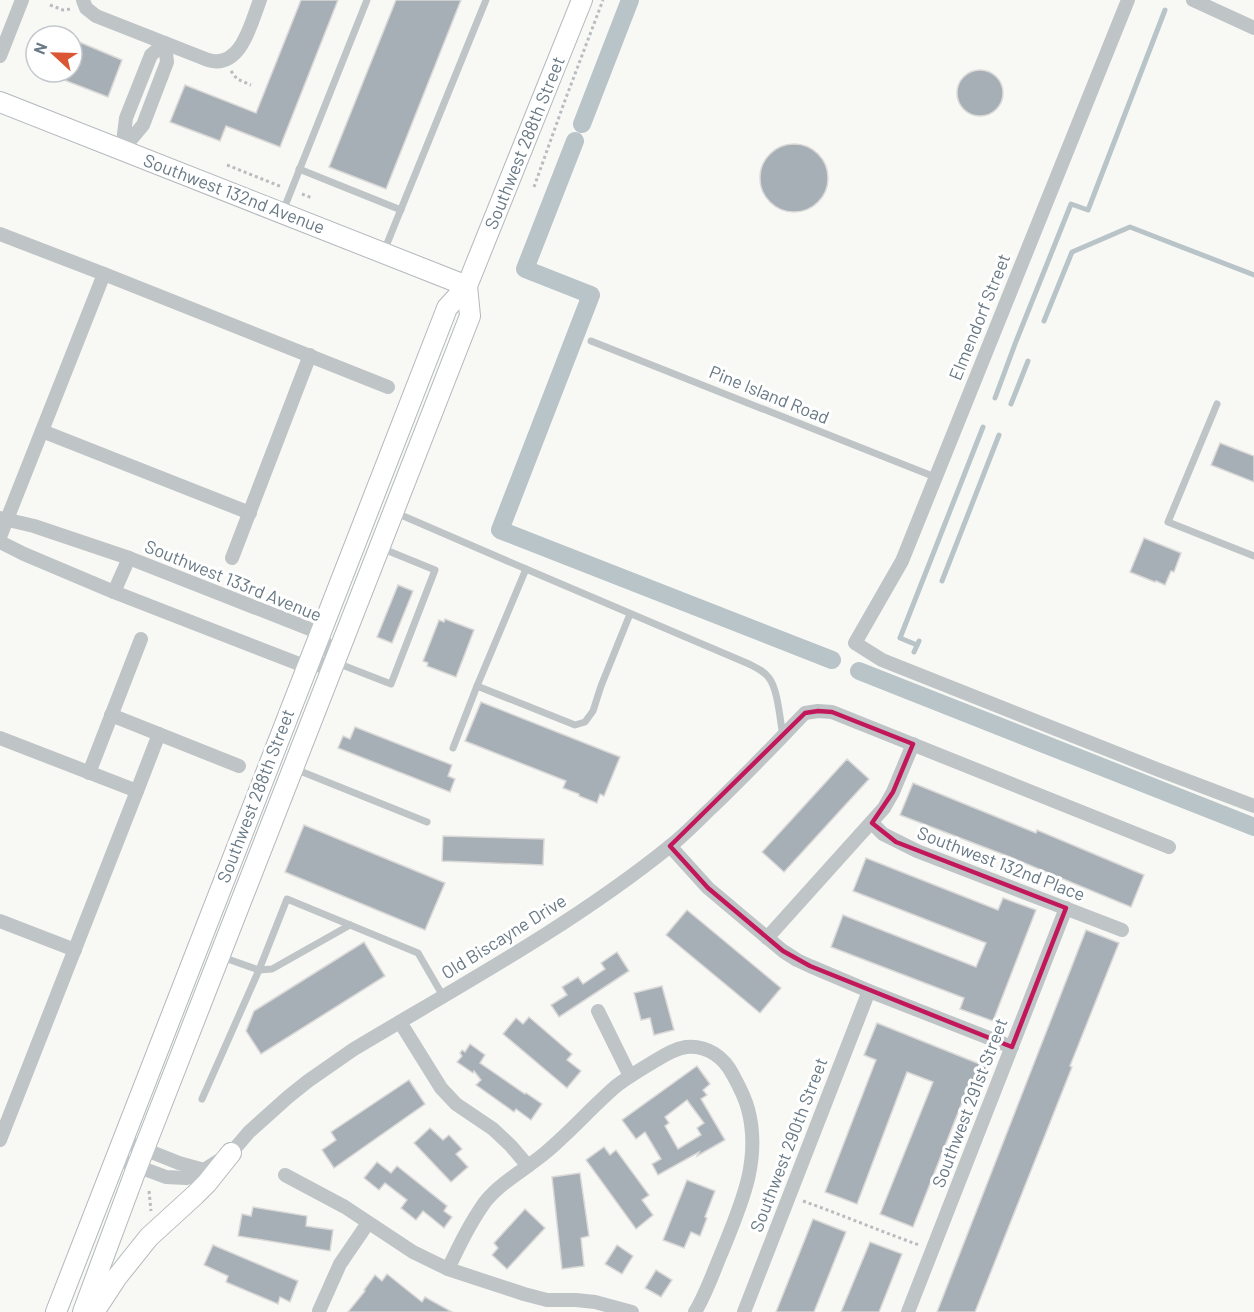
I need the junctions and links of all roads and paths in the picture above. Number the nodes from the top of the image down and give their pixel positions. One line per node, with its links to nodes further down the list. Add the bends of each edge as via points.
1 (22, 0): 14 (street)
2 (83, 0): 13 (street, via 96,16)
3 (260, 0): 13 (street, via 239,50 223,62)
4 (367, 0): 20 (lane)
5 (486, 0): 24 (lane)
6 (582, 0): 29 (main road, Southwest 288th Street)
7 (603, 0): 21 (path)
8 (1128, 0): 35 (street, Elmendorf Street)
9 (1193, 0): 12 (street)
10 (50, 5): 11 (path)
11 (63, 10)
12 (1254, 28)
13 (165, 44): 18 (street, via 167,62 143,125)
14 (0, 56)
15 (237, 79): 16 (path)
16 (251, 85)
17 (0, 102): 18 (main road, Southwest 132nd Avenue)
18 (122, 150): 25 (main road, Southwest 132nd Avenue)
19 (227, 165): 22 (path)
20 (299, 170): 22 (lane); 24 (lane)
21 (534, 187)
22 (291, 190): 23 (path); 25 (lane)
23 (312, 198)
24 (401, 210): 27 (lane)
25 (282, 213): 27 (main road, Southwest 132nd Avenue)
26 (0, 234): 28 (street)
27 (384, 252): 29 (main road, Southwest 132nd Avenue)
28 (104, 274): 31 (street); 34 (street)
29 (468, 286): 36 (main road, Southwest 288th Street, via 470,316); 48 (main road, Southwest 288th Street, via 447,308)
30 (591, 340): 35 (lane, Pine Island Road)
31 (310, 355): 32 (street); 37 (street)
32 (388, 387)
33 (1217, 404): 42 (lane, via 1168,522)
34 (42, 431): 37 (street); 38 (street)
35 (935, 477): 63 (street, Elmendorf Street, via 902,561 855,643 882,660)
36 (394, 512): 41 (main road, Southwest 288th Street); 45 (lane)
37 (250, 513): 44 (street)
38 (4, 518): 39 (street); 43 (street, Southwest 133rd Avenue)
39 (0, 537)
40 (0, 542): 46 (street)
41 (380, 548): 50 (main road, Southwest 288th Street); 50 (lane, via 435,570 391,684)
42 (1254, 556)
43 (129, 558): 46 (street); 48 (street, Southwest 133rd Avenue)
44 (231, 558)
45 (526, 569): 47 (lane); 52 (lane)
46 (114, 592): 51 (street)
47 (630, 614): 52 (lane, via 593,711 585,722 575,725); 55 (lane, via 762,671 775,687)
48 (320, 633): 50 (street, Southwest 133rd Avenue); 51 (main road, Southwest 288th Street)
49 (141, 639): 53 (street)
50 (335, 662): 51 (street); 60 (main road, Southwest 288th Street)
51 (307, 667): 73 (main road, Southwest 288th Street)
52 (477, 686): 58 (lane)
53 (111, 715): 54 (street); 61 (street)
54 (159, 734): 59 (street); 62 (street)
55 (783, 736): 57 (street, Old Biscayne Drive, via 805,713 818,711 832,712); 66 (street, Old Biscayne Drive)
56 (0, 738): 61 (street)
57 (913, 744): 65 (street, via 893,792); 67 (street)
58 (453, 748)
59 (239, 766)
60 (293, 768): 64 (lane); 75 (main road, Southwest 288th Street)
61 (89, 773): 62 (street)
62 (137, 791): 74 (street)
63 (1254, 807)
64 (427, 822)
65 (872, 823): 68 (street, Southwest 132nd Place, via 896,842); 72 (street)
66 (670, 846): 72 (street, via 708,888); 78 (street, Old Biscayne Drive, via 584,909)
67 (1169, 847)
68 (1066, 908): 71 (street, Southwest 132nd Place); 81 (street, Southwest 291st Street)
69 (0, 921): 74 (street)
70 (350, 925): 76 (lane, via 272,969); 76 (lane, via 287,899); 78 (lane, via 418,953)
71 (1122, 930)
72 (767, 938): 77 (street, via 810,966)
73 (197, 948): 75 (main road); 85 (main road, Southwest 288th Street)
74 (75, 950): 84 (street)
75 (219, 956): 76 (lane); 87 (main road, Southwest 288th Street)
76 (259, 970): 83 (lane)
77 (869, 991): 81 (street); 104 (street, Southwest 290th Street)
78 (443, 996): 80 (street, Old Biscayne Drive)
79 (598, 1011): 82 (street)
80 (400, 1022): 86 (street, Old Biscayne Drive, via 308,1081 265,1117); 88 (street, via 441,1088 456,1104 493,1129)
81 (1012, 1047): 105 (street, Southwest 291st Street)
82 (630, 1076): 88 (street); 103 (street, via 673,1050 698,1047 723,1061 748,1109 752,1146 745,1195)
83 (202, 1099)
84 (0, 1140)
85 (118, 1149): 87 (street, Old Biscayne Drive); 87 (street, Old Biscayne Drive); 99 (main road, Southwest 288th Street)
86 (231, 1153): 89 (street, Old Biscayne Drive); 101 (main road, via 207,1183 148,1237)
87 (141, 1158): 89 (street, Old Biscayne Drive); 89 (street, Old Biscayne Drive, via 176,1179 186,1179); 100 (main road, Southwest 288th Street)
88 (528, 1166): 96 (street, via 486,1201)
89 (204, 1170)
90 (285, 1175): 94 (street)
91 (148, 1189): 93 (path)
92 (803, 1201): 95 (path)
93 (151, 1211)
94 (368, 1223): 96 (street); 98 (street, via 340,1264)
95 (925, 1247)
96 (448, 1269): 97 (street)
97 (545, 1306): 102 (street, via 576,1300)
98 (319, 1311)
99 (56, 1312)
100 (83, 1312)
101 (93, 1312)
102 (632, 1312)
103 (696, 1312)
104 (744, 1312)
105 (908, 1312)

